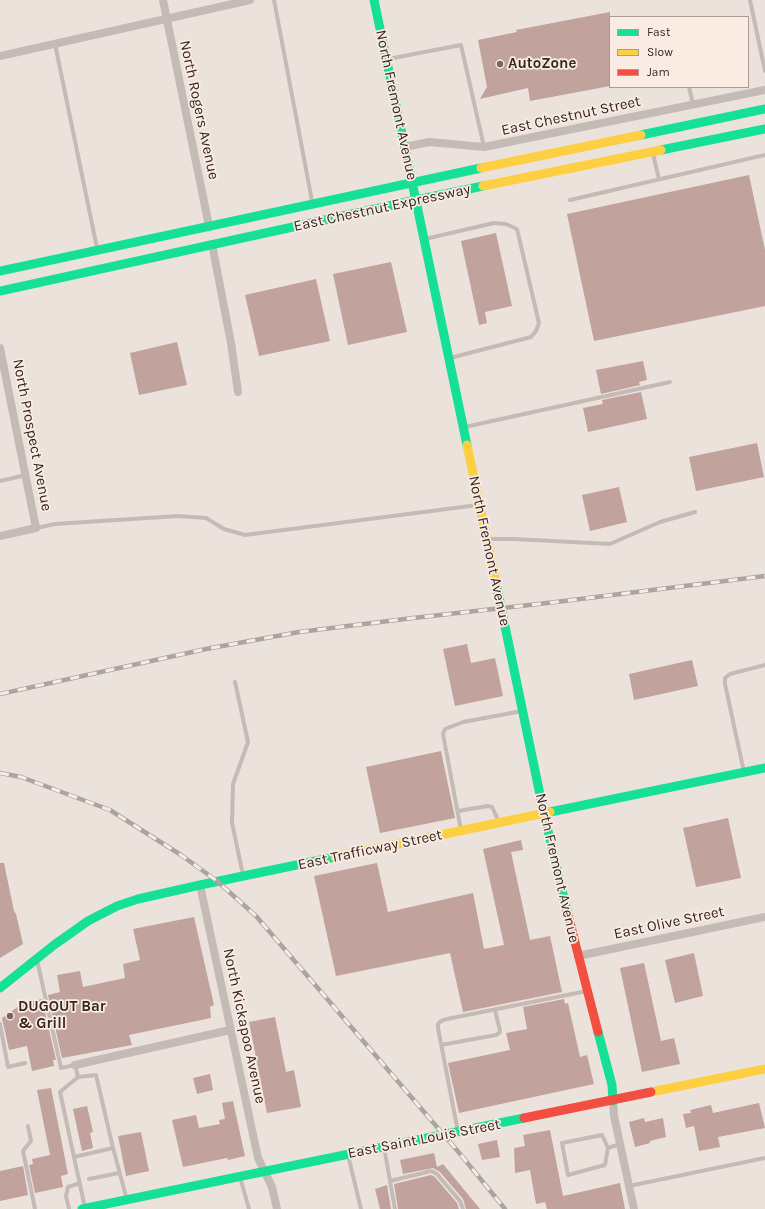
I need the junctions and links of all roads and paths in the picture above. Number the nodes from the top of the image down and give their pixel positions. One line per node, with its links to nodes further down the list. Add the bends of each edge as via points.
1 (163, 0): 6 (street, North Rogers Avenue)
2 (250, 0): 6 (street)
3 (274, 0): 24 (lane)
4 (374, 0): 9 (main road, North Fremont Avenue)
5 (750, 0): 10 (lane)
6 (167, 20): 7 (street); 25 (street, North Rogers Avenue)
7 (55, 44): 8 (street); 28 (lane)
8 (0, 56)
9 (386, 59): 16 (main road, North Fremont Avenue); 17 (lane, via 461,44)
10 (765, 71)
11 (690, 88): 13 (lane)
12 (765, 90): 13 (street, East Chestnut Street)
13 (693, 105): 17 (street, East Chestnut Street)
14 (765, 110): 21 (main road, East Chestnut Expressway)
15 (765, 129): 18 (main road, East Chestnut Expressway)
16 (405, 147): 17 (street, East Chestnut Street, via 429,142); 21 (main road, North Fremont Avenue)
17 (484, 147)
18 (653, 152): 20 (lane); 22 (main road, East Chestnut Expressway)
19 (765, 155): 20 (lane)
20 (659, 179): 23 (lane)
21 (412, 182): 22 (main road, North Fremont Avenue); 24 (main road, East Chestnut Expressway)
22 (416, 200): 26 (main road, North Fremont Avenue); 27 (main road, East Chestnut Expressway)
23 (570, 200)
24 (312, 204): 25 (main road, East Chestnut Expressway)
25 (209, 226): 28 (main road, East Chestnut Expressway)
26 (424, 240): 32 (main road, North Fremont Avenue); 32 (lane, via 494,223 506,224 517,229 539,323 531,337)
27 (212, 244): 30 (main road, East Chestnut Expressway); 35 (street)
28 (97, 250): 29 (main road, East Chestnut Expressway)
29 (0, 271)
30 (0, 291)
31 (0, 348): 34 (street, North Prospect Avenue)
32 (448, 359): 36 (main road, North Fremont Avenue)
33 (670, 382): 36 (lane)
34 (4, 385): 37 (street, North Prospect Avenue)
35 (238, 392)
36 (463, 428): 39 (main road, North Fremont Avenue)
37 (26, 475): 38 (lane); 41 (street, North Prospect Avenue)
38 (0, 481)
39 (479, 505): 41 (lane, via 245,535 224,529 206,518 178,516 54,524); 43 (main road, North Fremont Avenue)
40 (695, 512): 43 (lane, via 660,522 610,544)
41 (36, 528): 42 (street)
42 (0, 536)
43 (486, 539): 46 (main road, North Fremont Avenue)
44 (765, 665): 48 (lane, via 730,674 725,678)
45 (235, 682): 53 (lane, via 248,742 232,784 232,822)
46 (522, 711): 49 (lane, via 463,722 445,729 443,734); 50 (main road, North Fremont Avenue)
47 (765, 768): 48 (main road, East Trafficway Street)
48 (744, 772): 50 (main road, East Trafficway Street)
49 (458, 811): 51 (lane, via 492,807); 52 (lane)
50 (544, 814): 51 (main road, East Trafficway Street); 56 (main road, North Fremont Avenue)
51 (500, 823): 52 (main road, East Trafficway Street)
52 (461, 831): 53 (main road, East Trafficway Street)
53 (243, 876): 54 (main road, East Trafficway Street)
54 (200, 885): 57 (main road, East Trafficway Street, via 138,899 108,909 75,929); 62 (street, North Kickapoo Avenue)
55 (765, 917): 56 (street, East Olive Street)
56 (578, 956): 59 (main road, North Fremont Avenue)
57 (37, 960): 58 (main road, East Trafficway Street); 65 (lane, via 61,1068)
58 (0, 988)
59 (588, 991): 60 (lane); 68 (main road, North Fremont Avenue, via 612,1085)
60 (495, 1010): 63 (lane, via 441,1021 438,1028); 63 (lane, via 500,1031 496,1035)
61 (0, 1024): 64 (lane, via 8,1067)
62 (230, 1030): 65 (street); 78 (street, North Kickapoo Avenue, via 258,1158)
63 (441, 1045): 70 (lane)
64 (25, 1063)
65 (75, 1065): 67 (lane)
66 (765, 1069): 68 (main road, East Saint Louis Street)
67 (78, 1076): 73 (lane, via 96,1075); 76 (lane, via 60,1092)
68 (613, 1100): 70 (main road, East Saint Louis Street); 71 (street)
69 (28, 1126): 87 (lane, via 31,1141 23,1151)
70 (458, 1132): 72 (main road, East Saint Louis Street)
71 (620, 1144): 74 (lane); 84 (street)
72 (384, 1147): 75 (main road, East Saint Louis Street); 82 (lane)
73 (113, 1148): 76 (lane); 79 (lane)
74 (608, 1148): 74 (lane, via 602,1135 562,1143 568,1175 605,1165)
75 (348, 1154): 78 (main road, East Saint Louis Street); 92 (lane)
76 (74, 1157): 83 (lane)
77 (765, 1158): 84 (lane)
78 (265, 1171): 80 (main road, East Saint Louis Street); 91 (street, North Kickapoo Avenue)
79 (119, 1173): 81 (lane); 85 (lane)
80 (240, 1176): 85 (main road, East Saint Louis Street); 90 (lane)
81 (89, 1179)
82 (390, 1181): 93 (lane); 94 (lane, via 431,1171 451,1190)
83 (80, 1184): 88 (lane, via 68,1187 66,1196); 89 (lane)
84 (629, 1186): 95 (street)
85 (127, 1200): 86 (main road, East Saint Louis Street)
86 (96, 1208): 89 (main road, East Saint Louis Street)
87 (35, 1209)
88 (69, 1209)
89 (84, 1209)
90 (249, 1209)
91 (277, 1209)
92 (361, 1209)
93 (395, 1209)
94 (463, 1209)
95 (634, 1209)

